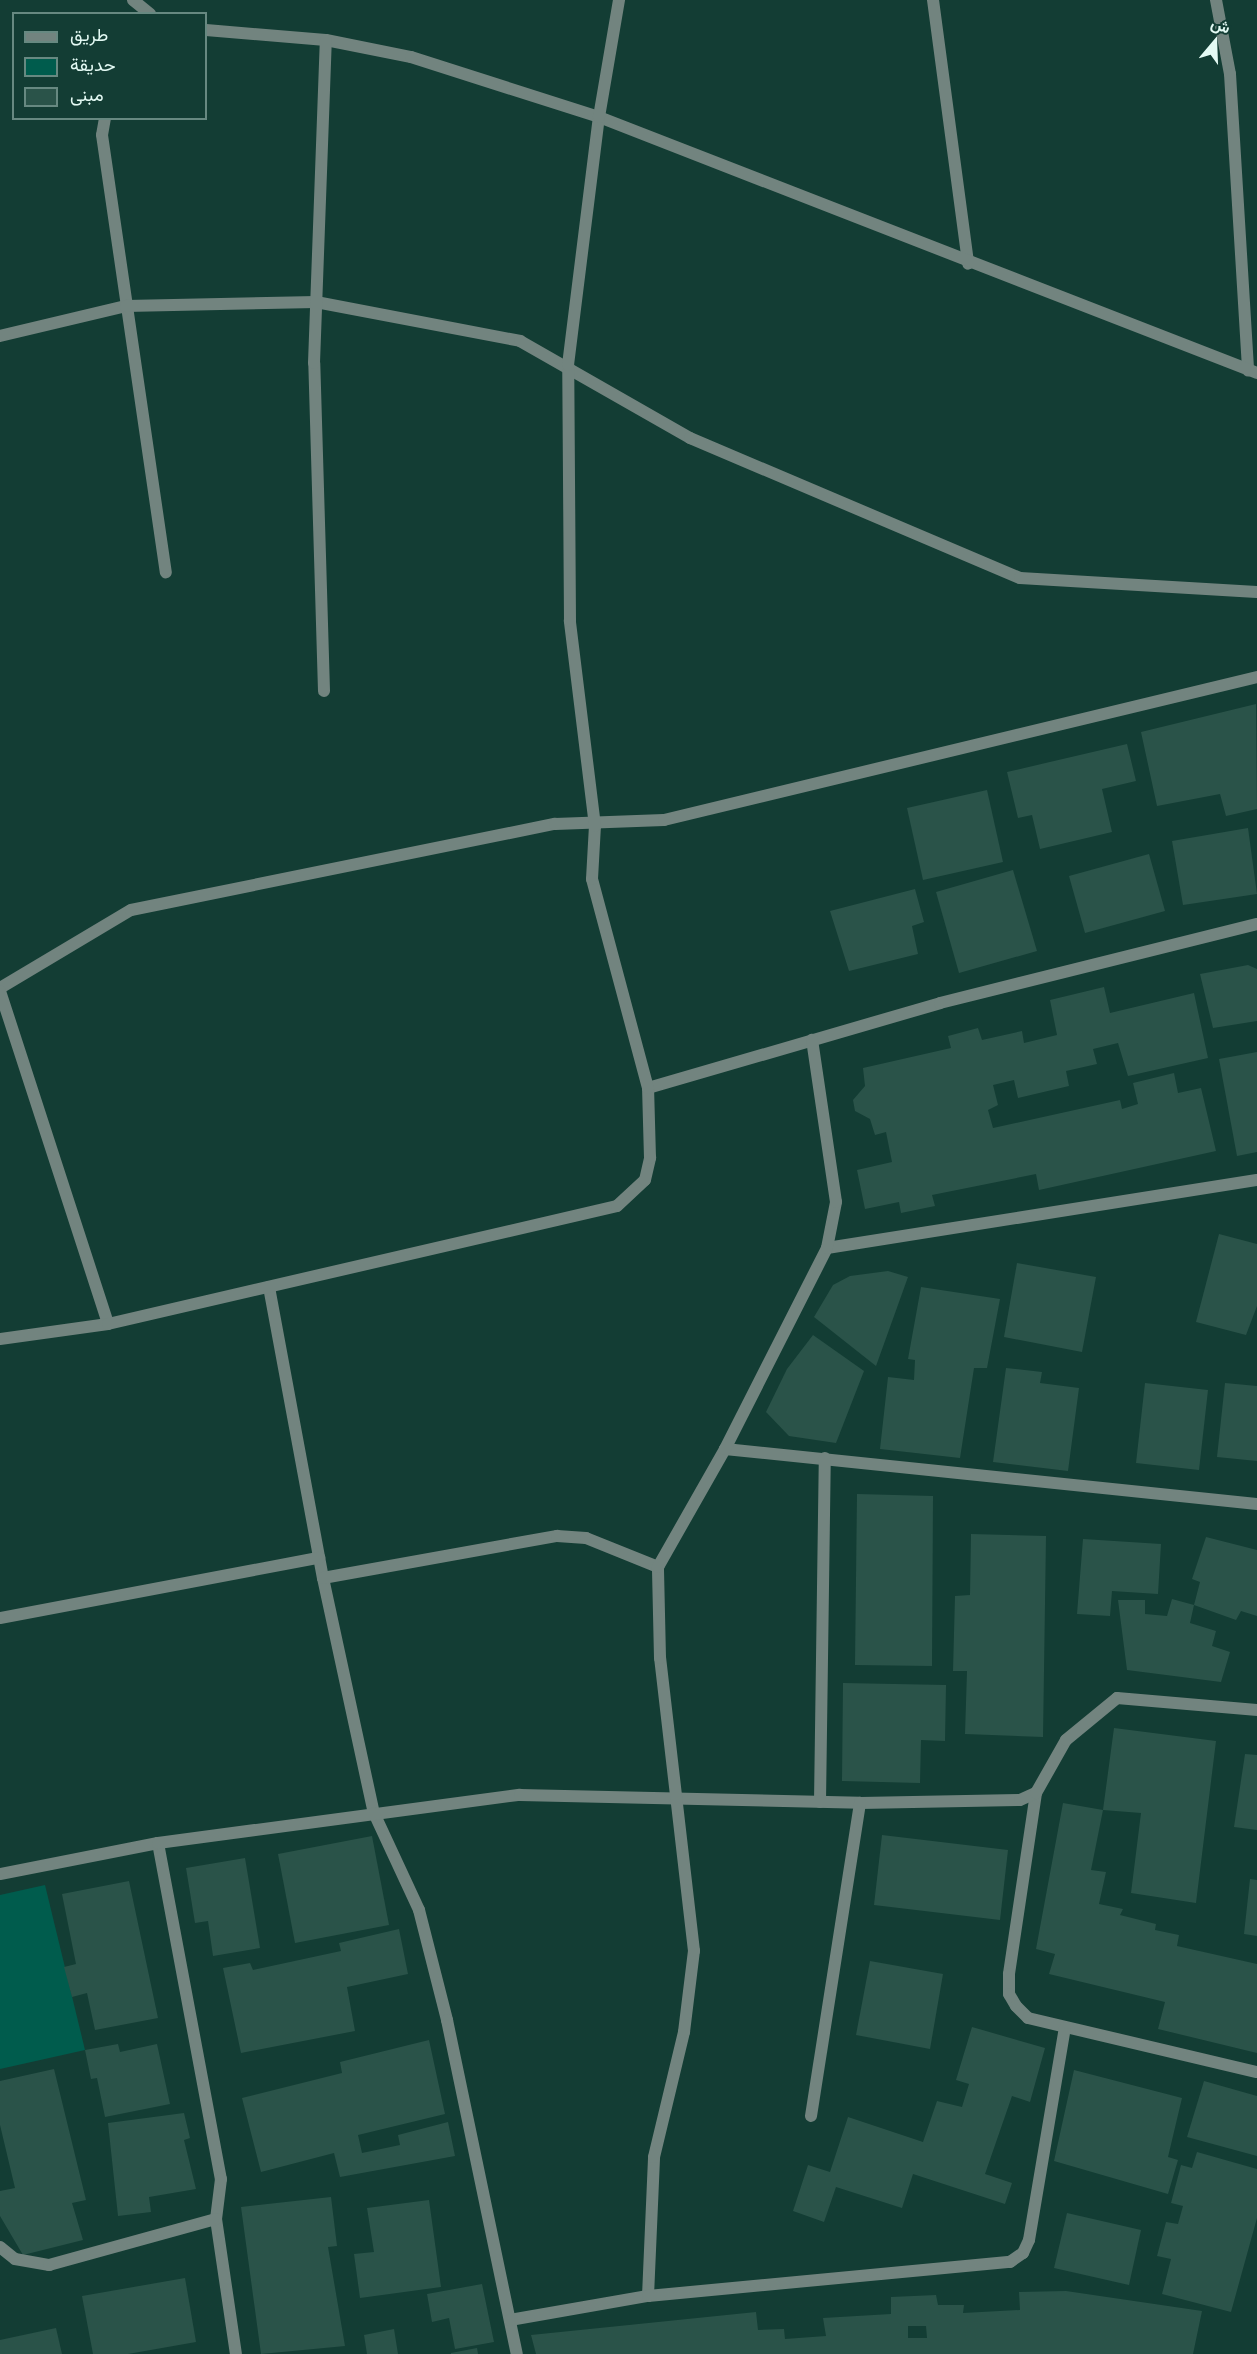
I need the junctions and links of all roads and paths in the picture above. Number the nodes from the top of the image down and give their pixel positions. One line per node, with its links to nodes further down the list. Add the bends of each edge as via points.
1 (133, 0): 5 (street)
2 (619, 0): 8 (street)
3 (933, 0): 10 (street)
4 (1216, 0): 15 (street, via 1230,74)
5 (148, 12)
6 (207, 30): 7 (street)
7 (326, 40): 8 (street, via 411,57); 11 (street)
8 (599, 117): 10 (street); 14 (street)
9 (105, 120): 12 (street, via 102,135)
10 (968, 264): 15 (street)
11 (316, 302): 12 (street); 14 (street, via 520,341); 19 (street, via 314,363)
12 (126, 306): 13 (street); 16 (street)
13 (0, 336)
14 (568, 365): 17 (street, via 690,438 1020,578); 20 (street, via 570,621)
15 (1252, 371)
16 (166, 572)
17 (1257, 592)
18 (1257, 677): 20 (street, via 664,820)
19 (324, 691)
20 (595, 826): 22 (street, via 555,824 131,910); 24 (street, via 592,879)
21 (1257, 924): 23 (street, via 1099,961)
22 (0, 989): 28 (street)
23 (812, 1040): 24 (street); 26 (street, via 836,1202)
24 (648, 1088): 27 (street, via 645,1180 617,1206)
25 (1257, 1180): 26 (street)
26 (827, 1248): 30 (street)
27 (269, 1287): 28 (street); 33 (street)
28 (108, 1324): 29 (street)
29 (0, 1339)
30 (725, 1449): 31 (street); 34 (street)
31 (825, 1458): 32 (street); 40 (street)
32 (1257, 1504)
33 (320, 1558): 35 (street); 36 (street)
34 (658, 1567): 35 (street, via 586,1538 557,1536); 39 (street, via 660,1659)
35 (323, 1578): 42 (street)
36 (0, 1618)
37 (1257, 1710): 38 (street, via 1117,1698 1066,1740)
38 (1036, 1793): 41 (street, via 1020,1800); 45 (street, via 1009,1994 1028,2018)
39 (678, 1796): 40 (street); 42 (street, via 520,1795); 50 (street, via 694,1951 684,2032 654,2157)
40 (820, 1802): 41 (street)
41 (860, 1803): 47 (street)
42 (374, 1813): 43 (street); 51 (street, via 420,1910)
43 (158, 1843): 44 (street); 48 (street, via 220,2179)
44 (0, 1874)
45 (1065, 2028): 46 (street); 50 (street, via 1023,2253 1000,2263)
46 (1257, 2072)
47 (812, 2116)
48 (216, 2220): 49 (street, via 49,2265 15,2259); 52 (street)
49 (0, 2247)
50 (648, 2296): 51 (street)
51 (510, 2320): 53 (street)
52 (236, 2354)
53 (517, 2354)

